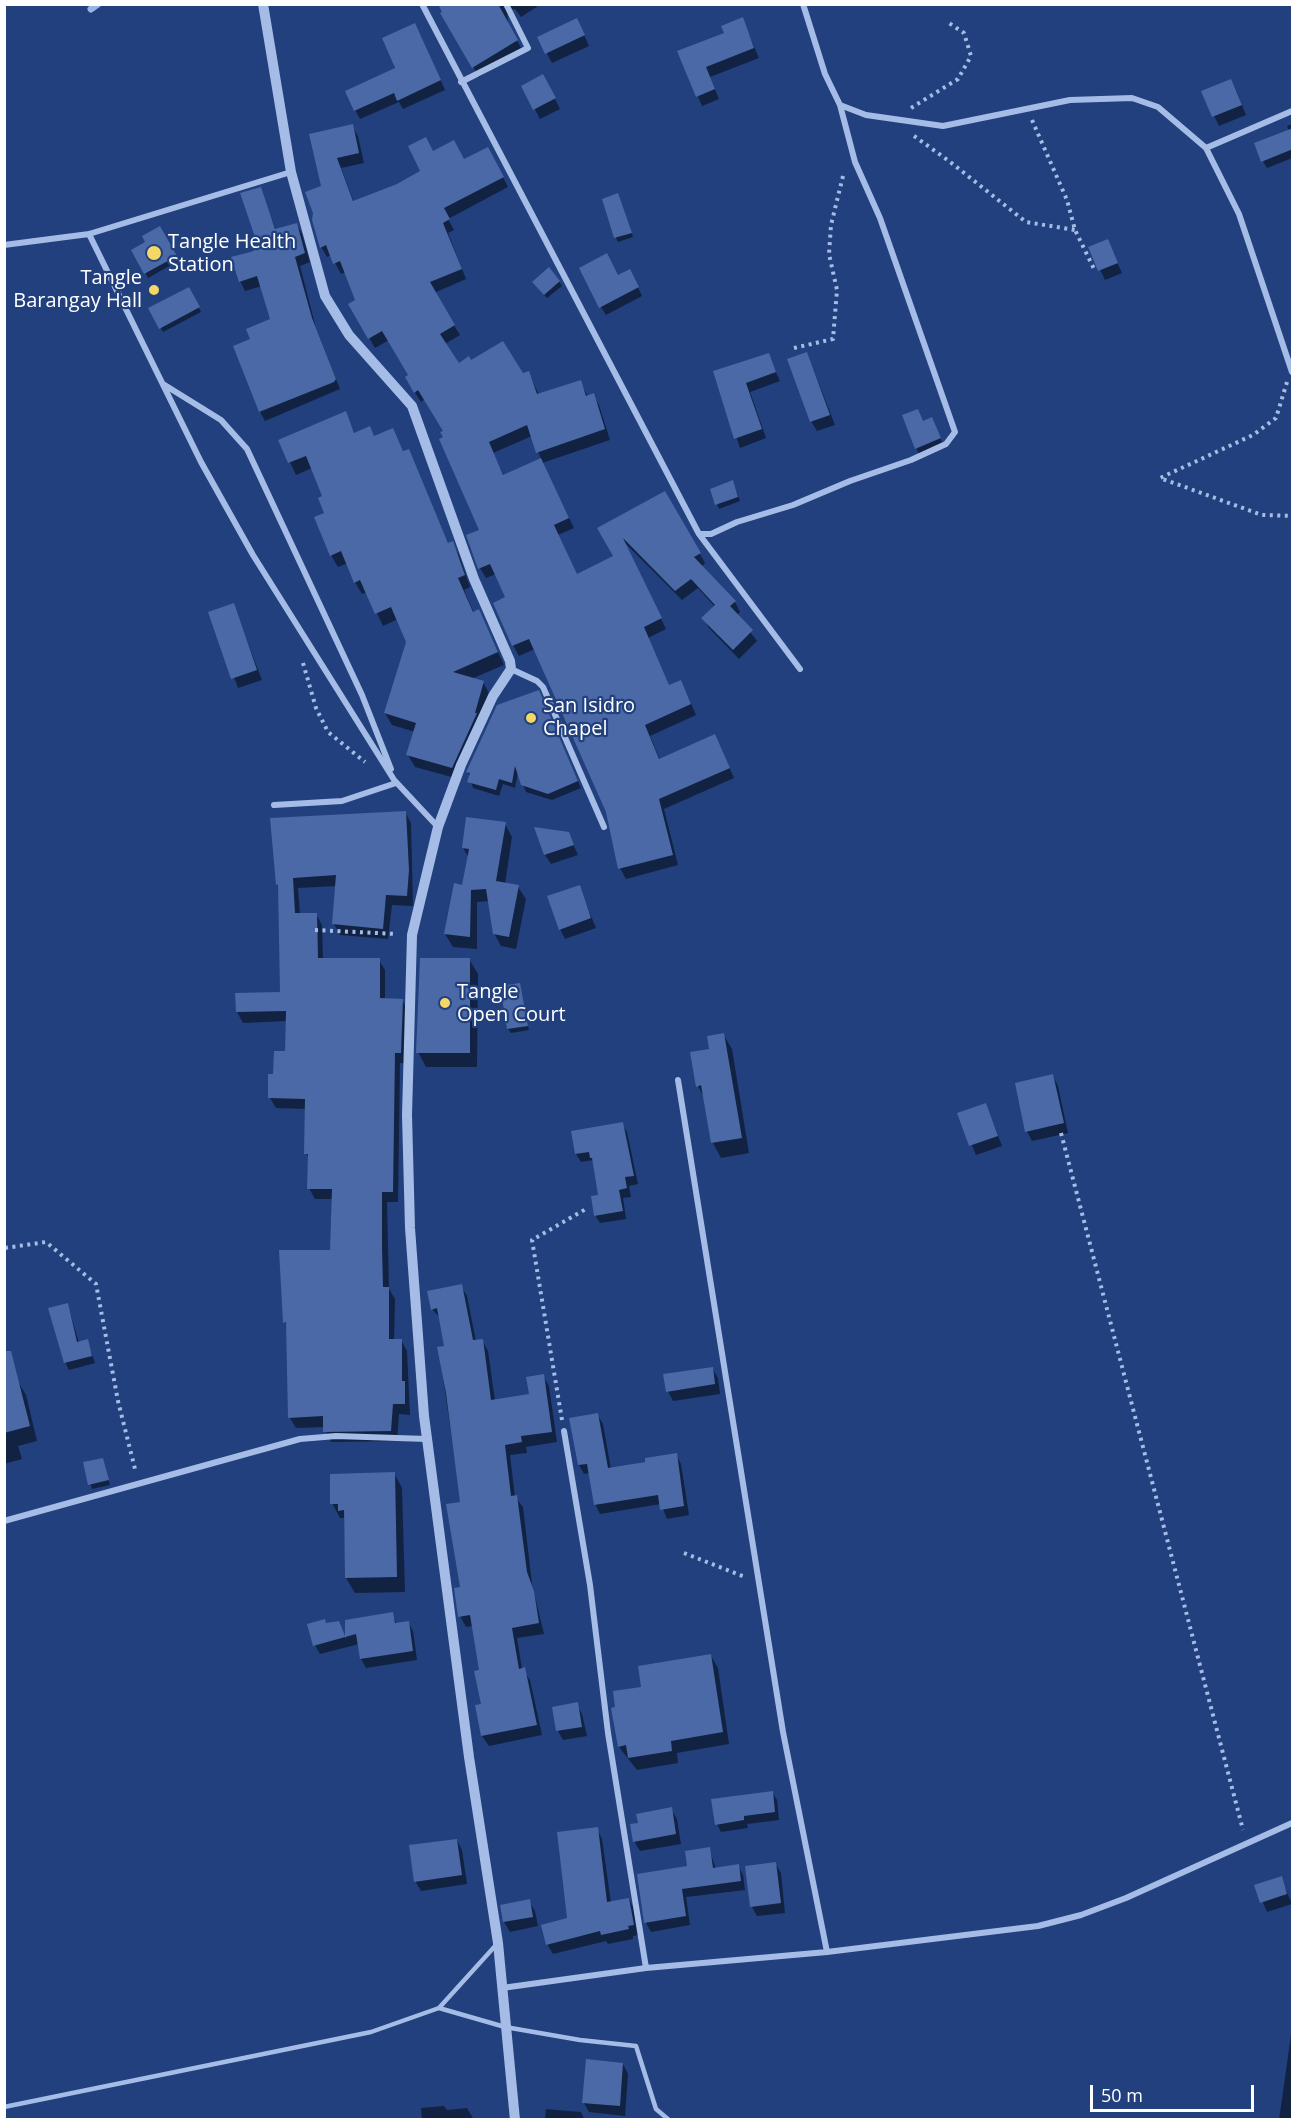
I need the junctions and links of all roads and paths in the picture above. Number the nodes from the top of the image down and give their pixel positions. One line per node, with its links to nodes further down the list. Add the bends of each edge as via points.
1 (263, 4): 13 (street)
2 (422, 4): 6 (street)
3 (506, 4): 6 (street, via 528,48)
4 (803, 4): 7 (street, via 825,74)
5 (949, 23): 10 (path, via 964,33 971,56 958,79)
6 (461, 82): 23 (street)
7 (840, 105): 10 (street); 11 (street)
8 (1028, 110): 10 (street, via 943,126); 12 (street, via 1070,100 1132,98 1158,107); 14 (path, via 1067,200)
9 (1293, 111): 12 (street)
10 (890, 120): 14 (path, via 1026,222)
11 (848, 141): 19 (path, via 831,225 829,254 837,290 833,339); 23 (street, via 880,218 955,432 946,444 911,460 711,534)
12 (1206, 148): 18 (street, via 1239,214)
13 (291, 172): 15 (street); 25 (street, via 325,296 349,335 412,406)
14 (1075, 230): 17 (path)
15 (89, 234): 16 (street); 21 (street)
16 (4, 245)
17 (1095, 271)
18 (1286, 347): 20 (street); 22 (path, via 1287,385 1276,418 1253,435 1160,478 1262,515)
19 (794, 348)
20 (1293, 372)
21 (161, 383): 28 (street, via 253,555); 28 (street, via 221,420 247,449 362,695)
22 (1293, 516)
23 (699, 534): 26 (street)
24 (300, 653): 27 (path, via 316,708 328,732)
25 (511, 669): 30 (street, via 543,687); 31 (street, via 493,696 460,765)
26 (800, 669)
27 (368, 763)
28 (396, 783): 29 (street, via 342,801); 31 (street)
29 (274, 805)
30 (604, 826)
31 (438, 827): 33 (street)
32 (315, 930): 33 (path)
33 (412, 935): 39 (street, via 407,1115 410,1228)
34 (678, 1080): 43 (street)
35 (1061, 1133): 45 (path)
36 (586, 1209): 38 (path, via 532,1240)
37 (5, 1248): 40 (path, via 46,1242 96,1284)
38 (564, 1431): 48 (street)
39 (427, 1439): 40 (street, via 300,1439); 46 (street)
40 (138, 1482): 41 (street)
41 (4, 1521)
42 (684, 1553): 43 (path)
43 (760, 1583): 47 (street, via 783,1731)
44 (1293, 1823): 45 (street)
45 (1247, 1845): 47 (street, via 1081,1915 1038,1926)
46 (498, 1943): 49 (street); 50 (lane)
47 (827, 1952): 48 (street)
48 (646, 1968): 49 (street)
49 (502, 1988): 51 (street)
50 (439, 2008): 51 (lane); 52 (lane, via 371,2032)
51 (505, 2027): 53 (street); 54 (lane, via 636,2046 656,2109)
52 (4, 2107)
53 (515, 2120)
54 (669, 2120)

